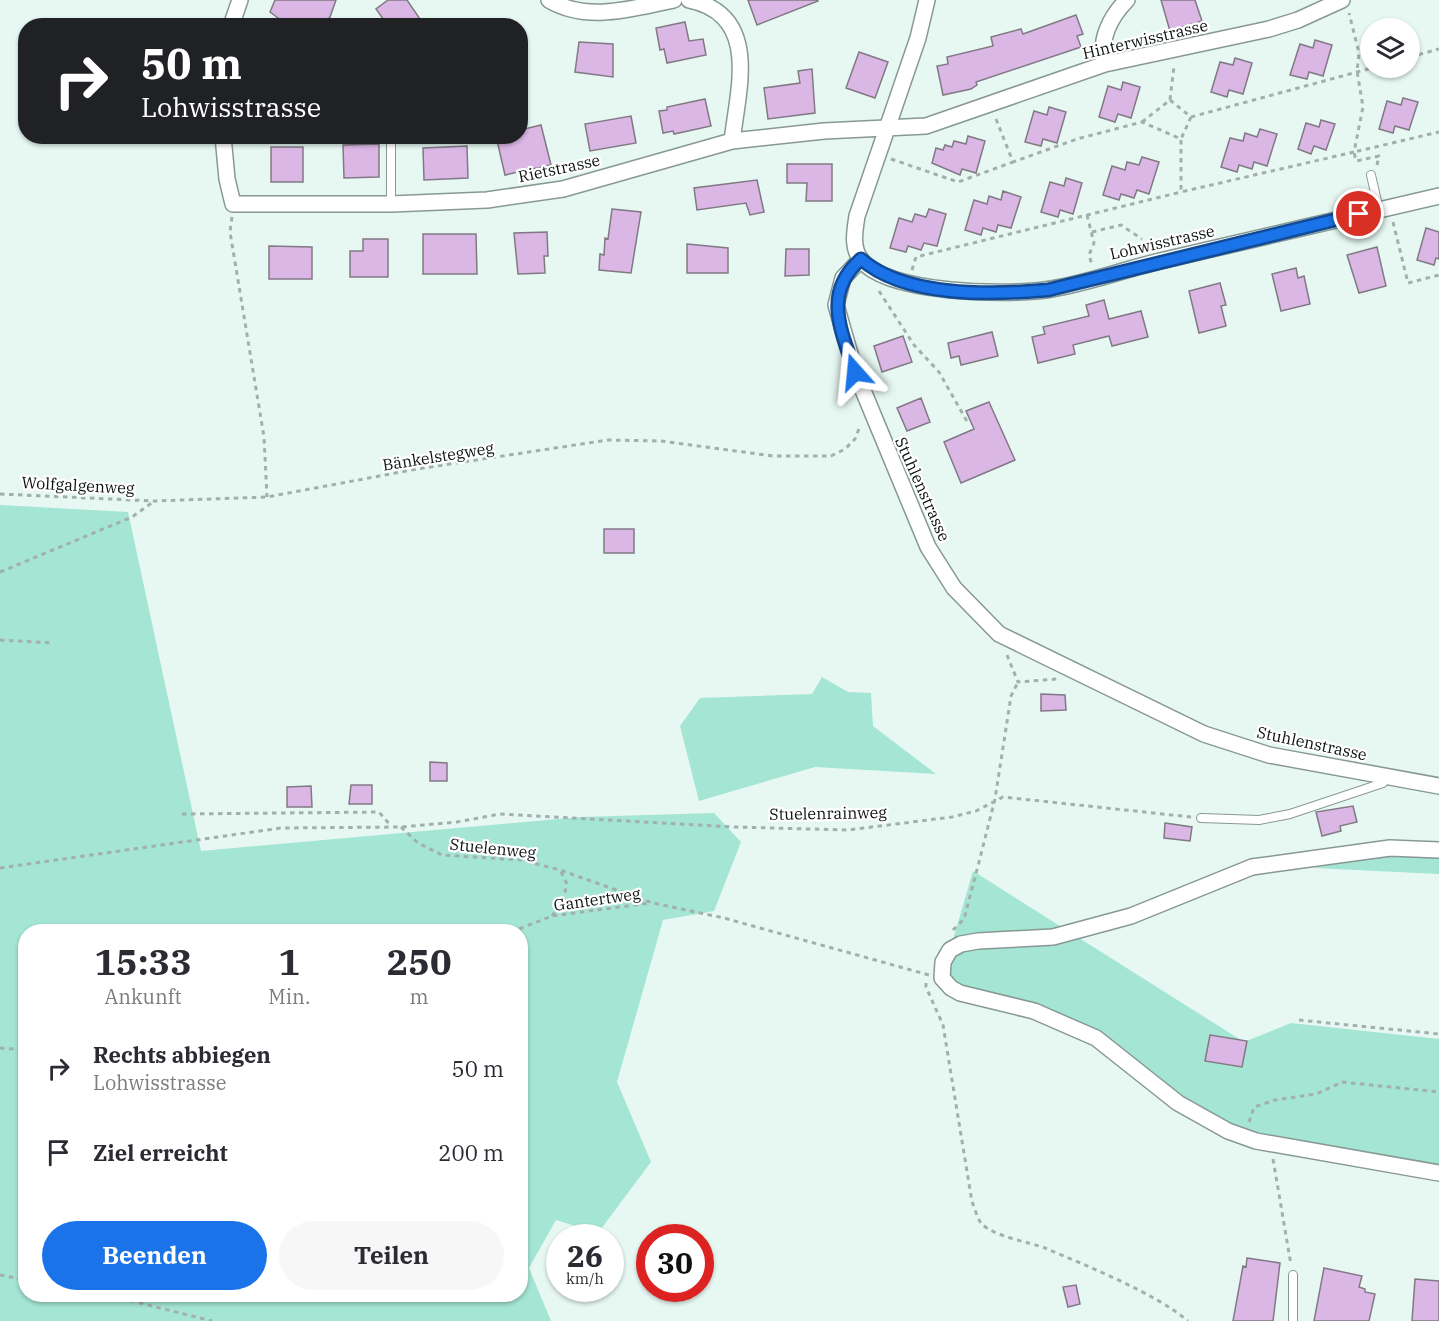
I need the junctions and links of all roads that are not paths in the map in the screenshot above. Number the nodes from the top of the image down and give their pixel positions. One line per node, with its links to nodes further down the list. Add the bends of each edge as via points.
1 (240, 0): 8 (street)
2 (549, 0): 3 (street, via 580,12 600,13)
3 (674, 0)
4 (692, 0): 11 (street, via 722,15 739,45 741,66)
5 (927, 0): 10 (street)
6 (1127, 0): 9 (street, via 1112,18 1105,38)
7 (1345, 5): 9 (street, Hinterwisstrasse, via 1269,29)
8 (234, 18)
9 (1105, 64): 10 (street, Hinterwisstrasse, via 926,126)
10 (888, 127): 11 (street, Rietstrasse); 18 (street, via 857,216 855,245)
11 (732, 141): 16 (street, Rietstrasse, via 563,189 487,200)
12 (224, 144): 16 (street, Rietstrasse, via 233,204)
13 (391, 144): 16 (lane)
14 (1371, 175): 17 (lane)
15 (1439, 196): 17 (street, Lohwisstrasse)
16 (392, 204)
17 (1386, 208): 18 (street, Lohwisstrasse, via 1048,290 975,292 909,282 873,270)
18 (861, 259): 19 (street, Stuhlenstrasse, via 843,278 837,305 843,336 869,409 928,547 954,588 999,633 1204,734 1269,755)
19 (1386, 777): 20 (street, Stuhlenstrasse); 21 (lane, via 1383,783 1290,814 1258,820)
20 (1439, 786)
21 (1202, 818)
22 (1439, 850): 23 (street, via 1390,848 1252,867 1131,916 1053,937 961,944 950,950 935,976 960,993 1034,1011 1096,1038 1178,1103 1228,1131 1256,1141)
23 (1439, 1173)
24 (1293, 1275): 25 (lane)
25 (1293, 1321)

